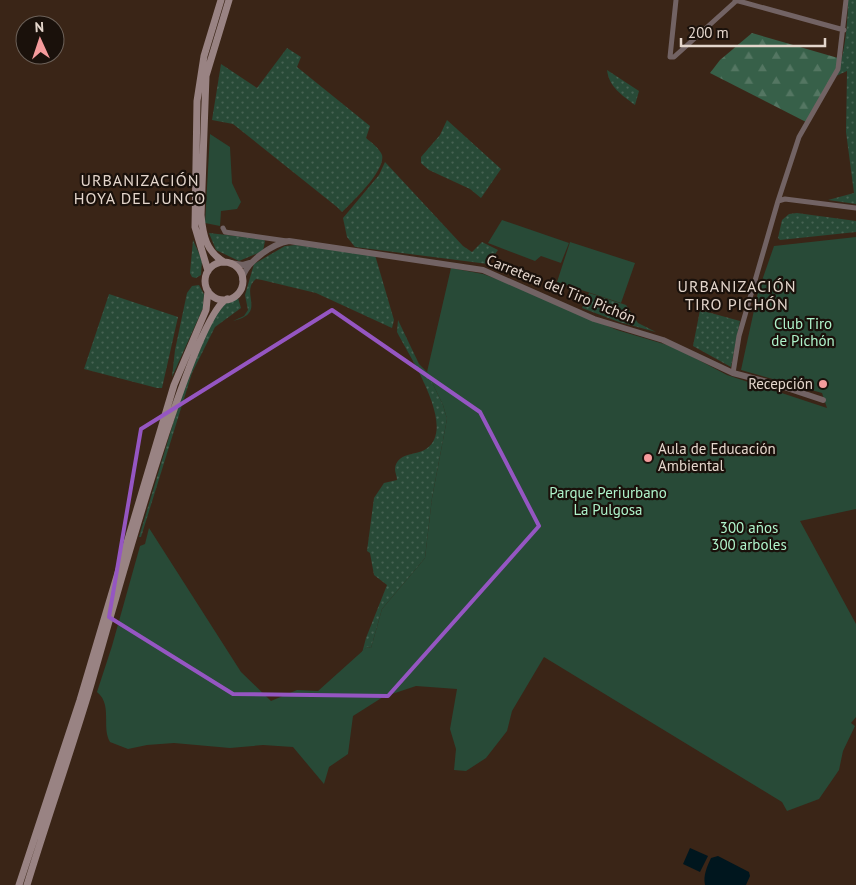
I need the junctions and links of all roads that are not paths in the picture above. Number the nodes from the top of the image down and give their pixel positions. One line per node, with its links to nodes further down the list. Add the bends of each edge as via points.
1 (222, 0): 15 (main road, via 204,56 197,101 195,227)
2 (229, 0): 13 (main road, via 206,76 201,215 210,251)
3 (676, 0): 5 (street, via 670,57 674,57)
4 (846, 0): 6 (street)
5 (735, 1): 6 (street)
6 (844, 30): 7 (street, via 838,69 799,137)
7 (778, 201): 8 (street, via 785,199); 19 (street, via 739,336)
8 (856, 208)
9 (223, 228): 10 (street, Carretera del Tiro Pichón, via 225,232)
10 (265, 237): 11 (street, Carretera del Tiro Pichón); 12 (street, via 273,241)
11 (293, 241): 12 (street); 19 (street, Carretera del Tiro Pichón, via 483,270 594,318 663,340)
12 (271, 246): 14 (street)
13 (227, 263): 14 (street); 15 (main road, via 215,264); 16 (main road, via 238,269)
14 (251, 263): 16 (street)
15 (208, 271): 17 (main road, via 205,281)
16 (242, 279): 18 (main road, via 238,292)
17 (208, 291): 18 (main road, via 216,298); 21 (main road, via 206,310 174,385 80,700)
18 (227, 299): 22 (main road, via 213,313 181,387)
19 (733, 372): 20 (street, Carretera del Tiro Pichón)
20 (823, 400)
21 (19, 885)
22 (27, 885)

